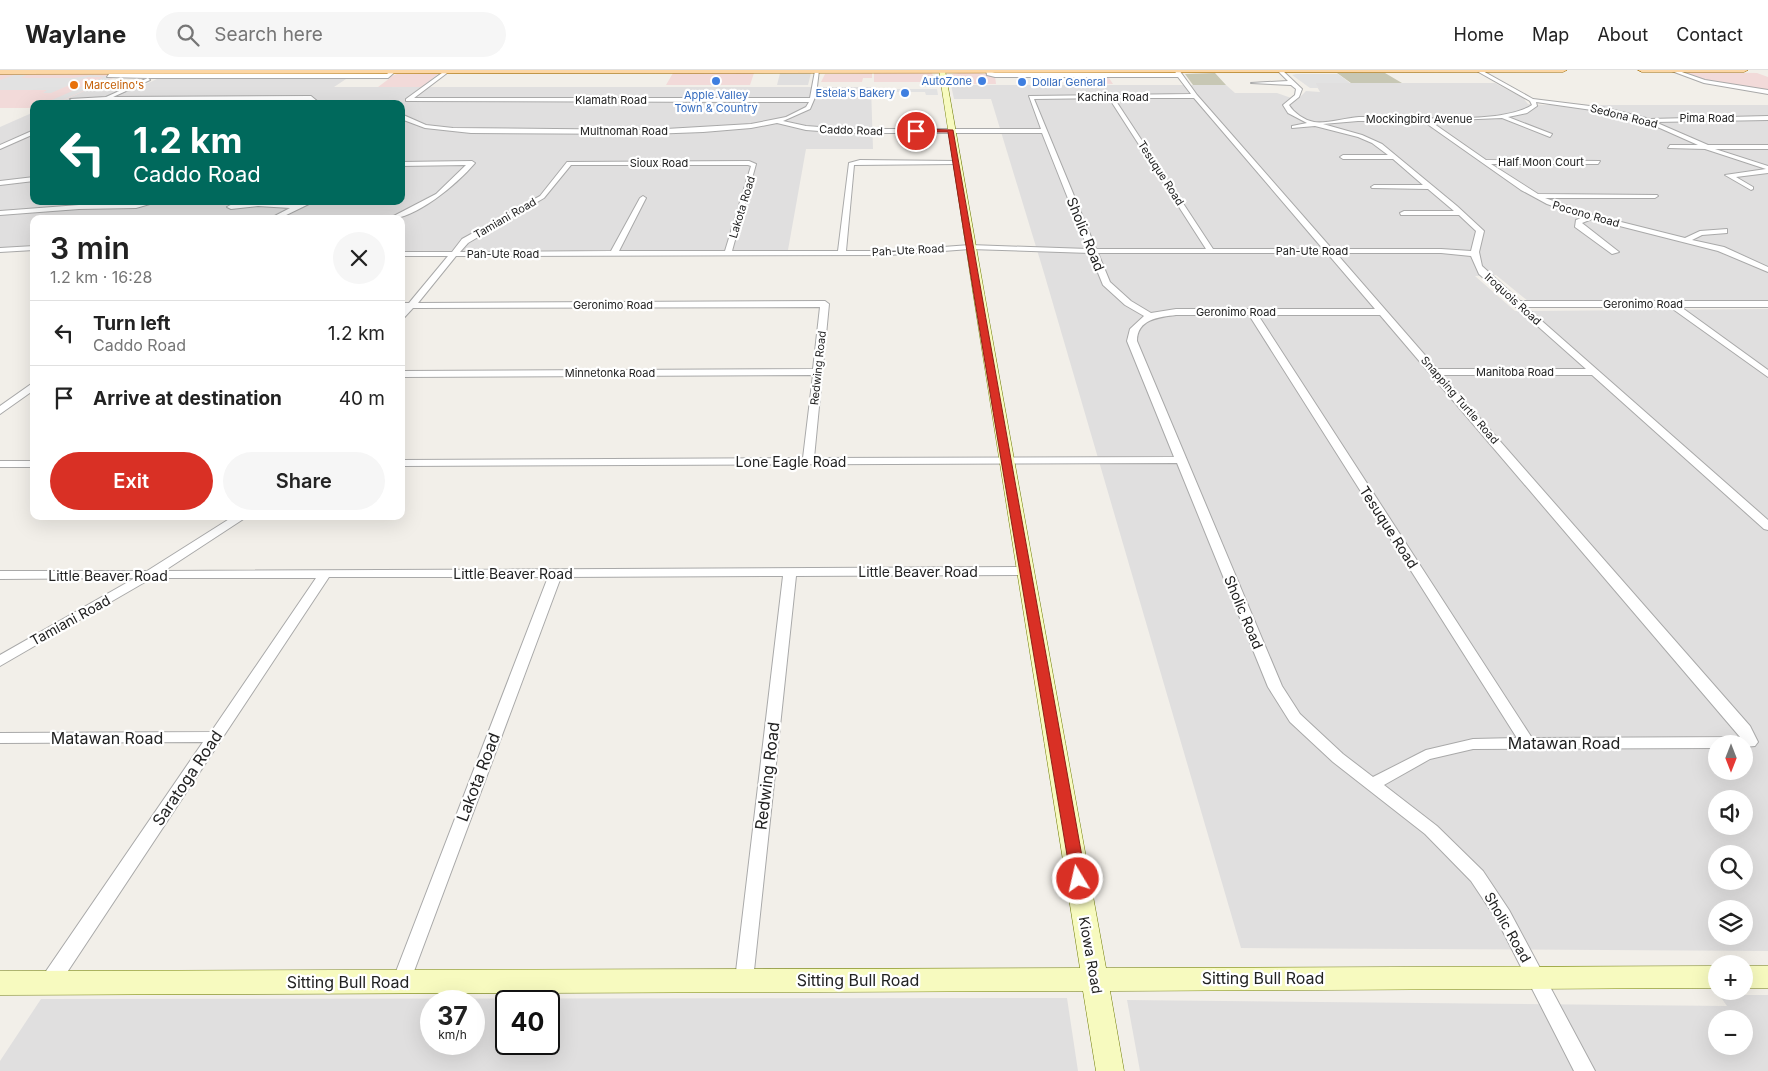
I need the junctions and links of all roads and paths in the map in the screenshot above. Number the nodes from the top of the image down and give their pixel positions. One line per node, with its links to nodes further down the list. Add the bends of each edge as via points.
1 (695, 70): 10 (main road); 11 (main road)
2 (942, 70): 11 (main road); 12 (main road); 40 (street, Kiowa Road)
3 (1279, 70): 4 (main road); 15 (main road); 19 (street)
4 (1477, 70): 5 (main road); 29 (street)
5 (1564, 70)
6 (1642, 70): 7 (main road)
7 (1671, 70): 8 (main road); 20 (street, via 1704,81)
8 (1744, 70)
9 (394, 71): 10 (main road); 14 (main road); 17 (street, via 388,76)
10 (448, 71): 27 (street)
11 (817, 71): 28 (street)
12 (988, 71): 15 (main road)
13 (0, 72): 14 (main road)
14 (164, 72): 17 (street)
15 (1178, 73): 21 (street, Snapping Turtle Road)
16 (109, 76): 17 (street)
17 (151, 78): 25 (street)
18 (1254, 83): 19 (street)
19 (1294, 83): 38 (street, via 1300,91 1288,101 1287,109)
20 (1768, 92)
21 (1195, 96): 23 (street, Kachina Road); 84 (street, Snapping Turtle Road)
22 (1031, 97): 23 (street, Kachina Road); 41 (street, Sholic Road)
23 (1111, 97): 83 (street, Tesuque Road)
24 (72, 99): 25 (street)
25 (105, 99): 26 (street)
26 (312, 100)
27 (409, 100): 28 (street, Klamath Road); 30 (street)
28 (812, 100): 36 (street, Multnomah Road, via 808,108)
29 (1532, 100): 31 (street, Mockingbird Avenue, via 1535,105 1529,111); 34 (street, Sedona Road, via 1606,110)
30 (405, 104)
31 (1502, 118): 33 (street, Mockingbird Avenue); 43 (street)
32 (1768, 118): 34 (street, Pima Road)
33 (1423, 119): 38 (street, Mockingbird Avenue, via 1366,119); 51 (street, Pocono Road)
34 (1646, 120): 37 (street); 46 (street, Sedona Road)
35 (405, 121): 36 (street, Multnomah Road, via 431,128 471,131 719,130)
36 (779, 122): 40 (street, Caddo Road, via 828,130)
37 (1624, 123)
38 (1316, 124): 39 (street, Mockingbird Avenue); 49 (street, via 1368,139)
39 (1294, 127)
40 (950, 130): 41 (street, Caddo Road); 50 (street, Kiowa Road)
41 (1044, 131): 82 (street, Sholic Road)
42 (30, 134): 44 (street)
43 (1550, 135)
44 (0, 147)
45 (1670, 147): 46 (street)
46 (1704, 147): 47 (street); 56 (street, Sedona Road)
47 (1768, 147)
48 (1342, 157): 49 (street)
49 (1393, 157): 60 (street)
50 (956, 162): 79 (street, Kiowa Road); 87 (street, via 851,164)
51 (1484, 162): 52 (street, Half Moon Court); 62 (street, Pocono Road)
52 (1598, 162)
53 (569, 163): 54 (street, Sioux Road); 89 (street, Tamiani Road, via 542,197 465,241)
54 (749, 163): 86 (street, Lakota Road, via 754,165 751,178)
55 (405, 164): 75 (street, via 472,163 438,195)
56 (1768, 169): 61 (street, via 1755,174 1728,175)
57 (30, 180): 58 (street)
58 (0, 183)
59 (1374, 187): 60 (street)
60 (1430, 187): 73 (street)
61 (1751, 188)
62 (1534, 196): 63 (street); 76 (street, Pocono Road)
63 (1655, 196)
64 (643, 198): 90 (street)
65 (149, 205): 71 (street)
66 (249, 205): 69 (street)
67 (271, 205): 70 (street)
68 (303, 205): 70 (street)
69 (231, 207)
70 (298, 207): 74 (street)
71 (0, 213)
72 (1404, 213): 73 (street)
73 (1461, 213): 91 (street, via 1480,231)
74 (281, 215)
75 (399, 215)
76 (1591, 217): 78 (street, Pocono Road); 85 (street, via 1578,225)
77 (1724, 231): 78 (street, via 1700,233)
78 (1688, 239): 92 (street, Pocono Road, via 1722,249)
79 (970, 247): 82 (street, Pah-Ute Road); 87 (street, Pah-Ute Road); 110 (street, Kiowa Road)
80 (30, 248): 81 (street)
81 (0, 250)
82 (1093, 251): 83 (street, Pah-Ute Road); 102 (street, Sholic Road, via 1106,283 1128,303)
83 (1211, 251): 84 (street, Pah-Ute Road)
84 (1331, 251): 91 (street, Pah-Ute Road); 100 (street, Snapping Turtle Road)
85 (1615, 252)
86 (728, 253): 87 (street, Pah-Ute Road); 90 (street, Pah-Ute Road)
87 (842, 253)
88 (405, 254): 89 (street, Pah-Ute Road)
89 (454, 254): 90 (street, Pah-Ute Road); 98 (street, Tamiani Road)
90 (614, 254)
91 (1474, 254): 94 (street, Iroquois Road, via 1474,262 1482,272)
92 (1768, 270)
93 (825, 304): 98 (street, Geronimo Road); 103 (street, Redwing Road)
94 (1519, 304): 95 (street, Geronimo Road); 105 (street, Iroquois Road)
95 (1672, 304): 96 (street, Geronimo Road); 107 (street)
96 (1768, 304)
97 (405, 306): 98 (street, Geronimo Road)
98 (411, 306): 101 (street, Tamiani Road)
99 (1251, 311): 100 (street, Geronimo Road); 102 (street, Geronimo Road, via 1176,312); 128 (street, Tesuque Road)
100 (1383, 312): 104 (street, Snapping Turtle Road)
101 (405, 313)
102 (1150, 316): 111 (street, Sholic Road, via 1137,323 1131,332 1132,341)
103 (818, 372): 106 (street, Minnetonka Road); 112 (street, Redwing Road)
104 (1435, 372): 105 (street, Manitoba Road); 125 (street, Snapping Turtle Road)
105 (1594, 372): 117 (street, Iroquois Road)
106 (405, 374)
107 (1768, 374)
108 (30, 388): 109 (street)
109 (0, 411)
110 (1004, 460): 111 (street, Lone Eagle Road); 112 (street, Lone Eagle Road); 118 (street, Kiowa Road)
111 (1181, 460): 129 (street, Sholic Road, via 1274,687 1294,718 1338,758)
112 (808, 461): 113 (street, Lone Eagle Road)
113 (405, 462)
114 (0, 464): 115 (street)
115 (30, 464)
116 (236, 520): 123 (street, Tamiani Road)
117 (1768, 526)
118 (1026, 571): 119 (street, Little Beaver Road); 134 (street, Kiowa Road)
119 (790, 572): 120 (street, Little Beaver Road); 135 (street, Redwing Road)
120 (556, 573): 121 (street, Little Beaver Road); 136 (street, Lakota Road)
121 (325, 574): 123 (street, Little Beaver Road); 126 (street, Saratoga Road)
122 (0, 575): 123 (street, Little Beaver Road)
123 (150, 575): 124 (street, Tamiani Road)
124 (0, 661)
125 (1745, 730): 128 (street, Matawan Road, via 1750,742)
126 (215, 737): 127 (street, Matawan Road); 138 (street, Saratoga Road)
127 (0, 738)
128 (1527, 742): 129 (street, Matawan Road, via 1473,744 1426,755)
129 (1374, 784): 133 (street, Sholic Road, via 1431,830 1477,876 1503,915)
130 (1708, 977): 133 (street, Sitting Bull Road)
131 (1753, 977): 132 (street)
132 (1768, 977)
133 (1537, 978): 134 (street, Sitting Bull Road); 140 (street, Sholic Road)
134 (1096, 979): 135 (street, Sitting Bull Road); 139 (street, Kiowa Road)
135 (744, 980): 136 (street, Sitting Bull Road)
136 (401, 982): 138 (street, Sitting Bull Road)
137 (0, 983): 138 (street, Sitting Bull Road)
138 (49, 983)
139 (1110, 1071)
140 (1585, 1071)

